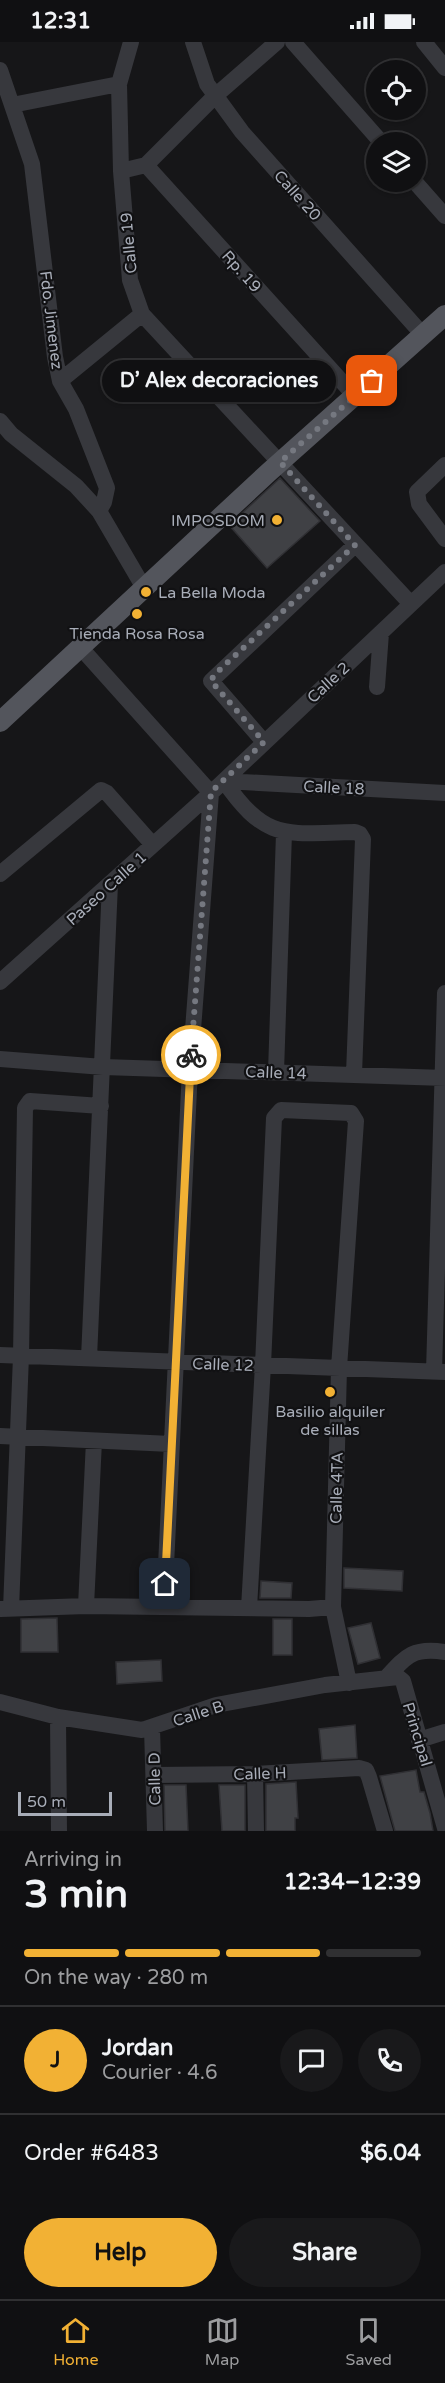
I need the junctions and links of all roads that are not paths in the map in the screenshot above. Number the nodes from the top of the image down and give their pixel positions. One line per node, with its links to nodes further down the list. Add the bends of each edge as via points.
1 (131, 42): 8 (street, Calle 19)
2 (193, 42): 9 (street, Calle 20)
3 (277, 42): 9 (street)
4 (293, 42): 11 (street)
5 (424, 42): 6 (street)
6 (445, 68)
7 (0, 70): 10 (street, Fdo. Jimenez)
8 (119, 84): 10 (street); 13 (street, Calle 19)
9 (215, 96): 12 (street); 18 (street, Calle 20, via 242,132)
10 (12, 105): 19 (street, Fdo. Jimenez, via 32,164)
11 (372, 132)
12 (146, 165): 13 (street); 20 (street, Rp. 19)
13 (121, 171): 16 (street, Calle 19, via 130,280)
14 (424, 192): 15 (street)
15 (445, 216)
16 (142, 314): 19 (street); 22 (street, Calle 19)
17 (445, 315): 18 (main road)
18 (423, 335): 20 (main road)
19 (60, 381): 24 (street, Fdo. Jimenez, via 76,409 107,488)
20 (355, 396): 22 (main road)
21 (0, 421): 24 (street, via 76,486)
22 (280, 462): 26 (street, Calle 19); 28 (main road)
23 (445, 465): 25 (street, via 417,492 419,504)
24 (99, 511): 28 (street)
25 (445, 539)
26 (355, 545): 29 (street, Calle 19); 34 (street, via 211,681)
27 (445, 572): 29 (street, Calle 2)
28 (144, 588): 31 (main road)
29 (411, 604): 30 (street, Calle 2)
30 (381, 633): 32 (street); 34 (street, Calle 2)
31 (81, 648): 33 (main road); 35 (street)
32 (377, 687)
33 (0, 722)
34 (264, 742): 35 (street, Calle 2)
35 (217, 787): 36 (street, Calle 18); 37 (street, via 265,825); 38 (street, Paseo Calle 1); 45 (street)
36 (445, 793)
37 (284, 833): 46 (street); 47 (street, via 355,832 363,839)
38 (153, 846): 39 (street, via 108,793 101,790); 40 (street, Paseo Calle 1)
39 (0, 874)
40 (110, 884): 41 (street, Paseo Calle 1); 44 (street)
41 (0, 982)
42 (445, 993): 48 (street)
43 (0, 1059): 44 (street, Calle 14)
44 (103, 1067): 45 (street, Calle 14); 49 (street)
45 (190, 1069): 46 (street, Calle 14); 53 (street)
46 (276, 1072): 47 (street, Calle 14)
47 (354, 1074): 48 (street, Calle 14)
48 (444, 1078): 56 (street)
49 (101, 1106): 51 (street, via 27,1103 23,1120); 52 (street)
50 (0, 1355): 51 (street, Calle 12)
51 (21, 1356): 52 (street, Calle 12); 58 (street)
52 (89, 1358): 53 (street, Calle 12)
53 (175, 1362): 54 (street, Calle 12); 60 (street)
54 (263, 1365): 55 (street, Calle 12); 55 (street, Calle 4TA, via 274,1118 280,1110 351,1113 356,1122); 65 (street)
55 (339, 1368): 56 (street, Calle 12); 64 (street, Calle 4TA)
56 (440, 1372)
57 (0, 1436): 58 (street)
58 (18, 1437): 59 (street); 61 (street)
59 (94, 1440): 60 (street); 62 (street)
60 (171, 1444): 63 (street)
61 (7, 1518): 66 (street)
62 (86, 1606): 63 (street); 66 (street)
63 (164, 1607): 65 (street)
64 (333, 1607): 65 (street); 69 (street, Calle 4TA)
65 (249, 1608)
66 (6, 1609)
67 (445, 1652): 68 (street, via 416,1651 402,1660)
68 (392, 1678): 69 (street, Calle B); 74 (street, Principal, via 403,1681)
69 (349, 1683): 72 (street, Calle B, via 216,1706)
70 (0, 1702): 71 (street, Calle B)
71 (58, 1717): 72 (street, Calle B, via 142,1730); 78 (street)
72 (152, 1728): 76 (street, Calle D)
73 (445, 1732): 74 (street)
74 (419, 1740): 77 (street, Principal)
75 (255, 1774): 76 (street, Calle H); 80 (street); 81 (street, Calle H, via 366,1770)
76 (154, 1775): 79 (street, Calle D)
77 (445, 1823)
78 (59, 1831)
79 (155, 1831)
80 (256, 1831)
81 (385, 1831)

